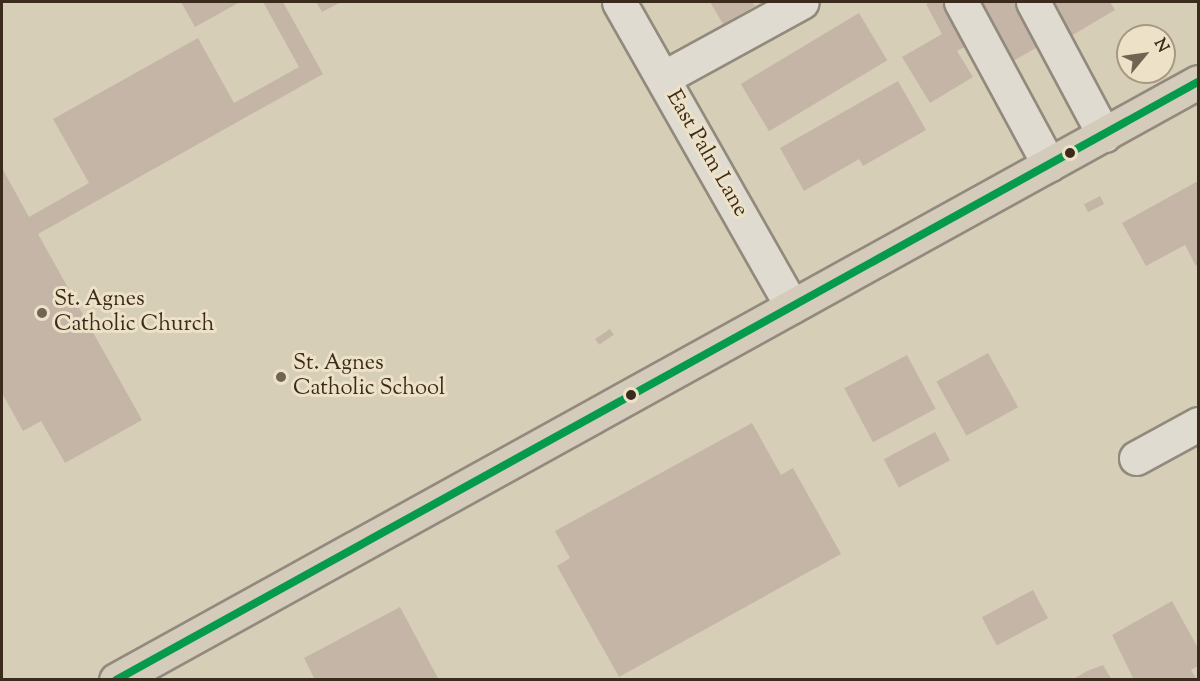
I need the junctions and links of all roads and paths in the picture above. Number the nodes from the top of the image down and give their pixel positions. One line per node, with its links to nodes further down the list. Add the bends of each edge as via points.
1 (619, 2): 5 (street, East Palm Lane)
2 (802, 2): 5 (street)
3 (961, 2): 8 (street)
4 (1033, 2): 7 (street)
5 (663, 78): 9 (street, East Palm Lane)
6 (1198, 82): 7 (main road)
7 (1104, 135): 8 (main road)
8 (1049, 165): 9 (main road)
9 (792, 306): 12 (main road)
10 (1198, 424): 11 (street)
11 (1136, 458)
12 (116, 680)

